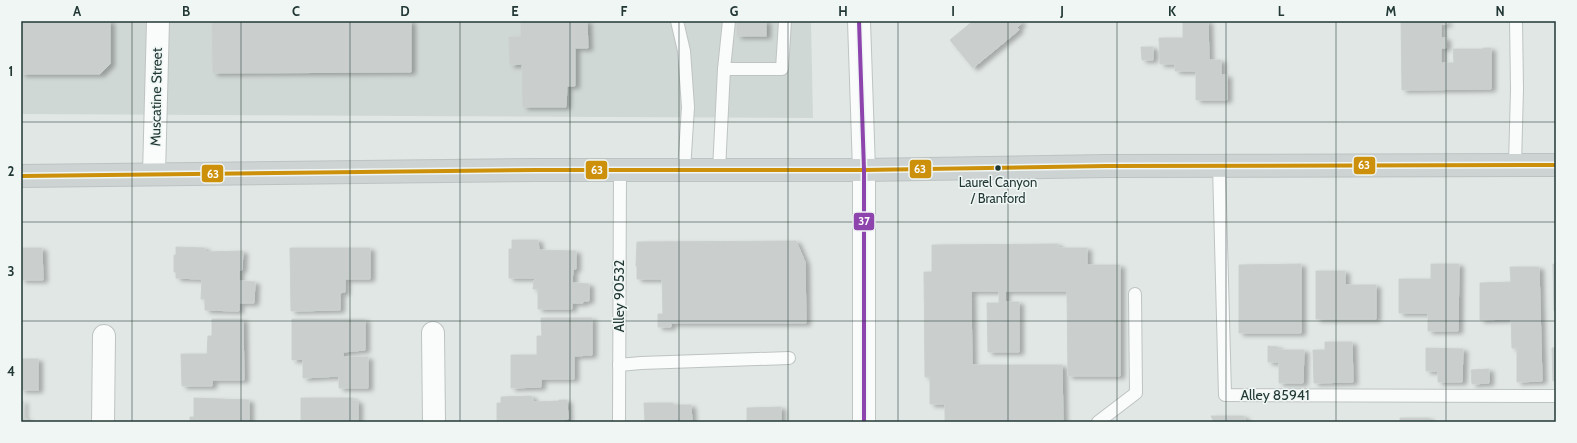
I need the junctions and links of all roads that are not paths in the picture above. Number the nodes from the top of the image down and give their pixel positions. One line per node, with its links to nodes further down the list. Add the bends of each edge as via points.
1 (158, 21): 15 (main road, Muscatine Street)
2 (677, 21): 12 (lane, via 684,51 688,106)
3 (729, 21): 7 (lane)
4 (785, 21): 7 (lane, via 782,69)
5 (860, 21): 14 (main road)
6 (1516, 21): 8 (lane)
7 (724, 69): 13 (lane)
8 (1515, 165): 9 (main road); 10 (main road)
9 (1556, 165)
10 (1219, 166): 14 (main road); 22 (lane, Alley 85941, via 1225,395)
11 (620, 170): 12 (main road); 15 (main road); 21 (lane, Alley 90532)
12 (684, 170): 13 (main road)
13 (719, 170): 14 (main road)
14 (864, 170): 26 (main road)
15 (154, 174): 16 (main road)
16 (21, 176)
17 (1135, 294): 27 (lane, via 1136,393)
18 (433, 333): 24 (main road)
19 (104, 336): 23 (main road)
20 (789, 358): 21 (lane)
21 (619, 365): 25 (lane, Alley 90532)
22 (1556, 396)
23 (103, 422)
24 (434, 422)
25 (619, 422)
26 (864, 422)
27 (1098, 422)

